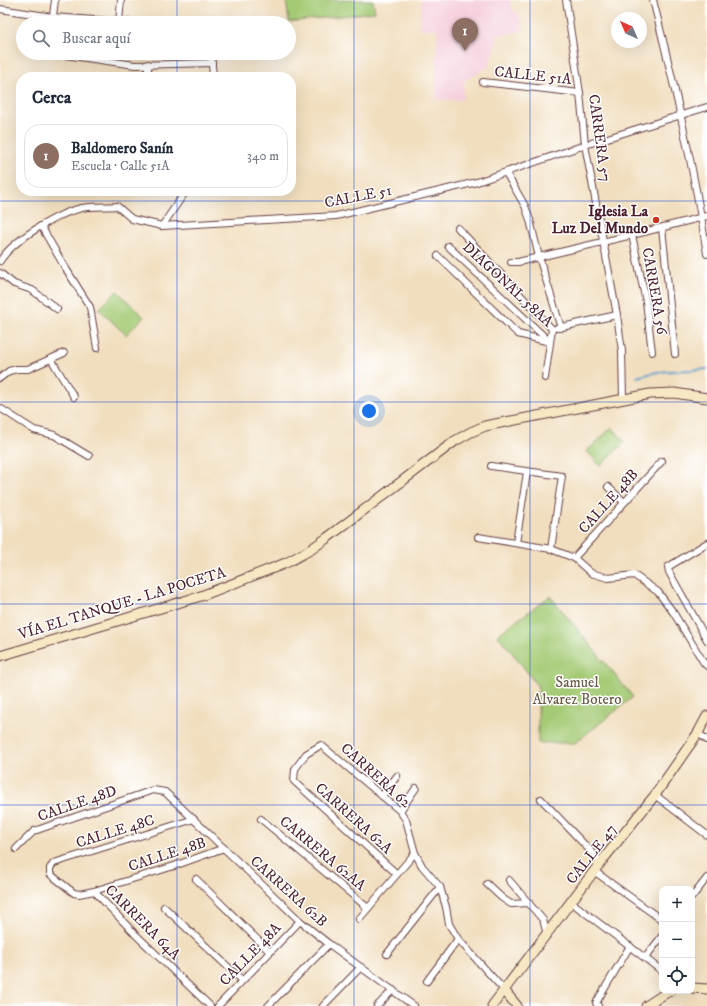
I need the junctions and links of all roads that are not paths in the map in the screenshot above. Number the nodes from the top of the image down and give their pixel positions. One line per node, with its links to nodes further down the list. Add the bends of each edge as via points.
1 (55, 0): 7 (street)
2 (121, 0): 8 (street)
3 (566, 0): 16 (street, CARRERA 57)
4 (653, 0): 18 (street)
5 (0, 9): 6 (street)
6 (34, 16)
7 (53, 16)
8 (120, 16)
9 (100, 60): 12 (street, via 135,65)
10 (212, 60): 11 (street)
11 (212, 63): 12 (street); 14 (street)
12 (148, 64): 13 (street)
13 (148, 72)
14 (213, 72)
15 (483, 82): 16 (street, CALLE 51A)
16 (580, 93): 19 (street, CARRERA 57)
17 (707, 107): 18 (street, CALLE 51)
18 (681, 116): 19 (street, CALLE 51); 22 (street)
19 (585, 145): 20 (street, CALLE 51); 28 (street, CARRERA 57)
20 (506, 173): 24 (street, CALLE 51, via 336,216); 32 (street, via 525,206)
21 (183, 196): 24 (street)
22 (704, 216): 26 (street); 30 (street)
23 (41, 226): 24 (street, CALLE 51, via 82,208 117,206 132,219); 33 (street, CALLE 51, via 10,248); 41 (street, via 90,307)
24 (162, 226)
25 (458, 228): 39 (street)
26 (662, 228): 27 (street); 44 (street)
27 (632, 235): 28 (street); 42 (street, CARRERA 56, via 646,302)
28 (604, 242): 32 (street); 37 (street, CARRERA 57)
29 (448, 246): 40 (street, DIAGONAL 58AA)
30 (707, 254)
31 (438, 256): 40 (street, via 518,334)
32 (539, 257): 34 (street); 38 (street)
33 (0, 261)
34 (511, 262)
35 (0, 273): 36 (street, via 14,284 32,290)
36 (57, 309)
37 (617, 315): 38 (street); 50 (street, CARRERA 57)
38 (561, 328): 39 (street)
39 (552, 329): 40 (street)
40 (550, 342): 47 (street)
41 (97, 348)
42 (652, 352)
43 (64, 354): 45 (street)
44 (675, 354)
45 (51, 359): 46 (street, via 28,369 9,371); 48 (street)
46 (0, 378)
47 (545, 378)
48 (74, 396)
49 (707, 398): 50 (street, VÍA EL TANQUE - LA POCETA, via 660,393)
50 (624, 399): 64 (street, VÍA EL TANQUE - LA POCETA, via 496,423 471,432 437,453 327,538 286,563 201,596)
51 (0, 408): 52 (street, via 34,430 54,435)
52 (89, 456)
53 (662, 461): 57 (street, CALLE 48B)
54 (491, 466): 55 (street)
55 (527, 472): 59 (street); 61 (street, via 562,476)
56 (608, 487): 57 (street)
57 (624, 502): 62 (street, CALLE 48B)
58 (478, 537): 59 (street)
59 (516, 543): 61 (street)
60 (707, 543): 63 (street, via 668,567)
61 (551, 549): 62 (street)
62 (574, 558): 65 (street, via 591,573 608,578 634,575 658,592)
63 (707, 640)
64 (0, 656)
65 (707, 666)
66 (707, 716): 67 (street, CALLE 47)
67 (698, 733): 68 (street); 73 (street, CALLE 47)
68 (707, 740)
69 (397, 776): 74 (street)
70 (294, 781): 74 (street, CARRERA 62, via 295,769 306,754 321,745); 86 (street, CARRERA 62A)
71 (416, 788): 76 (street)
72 (154, 790): 77 (street, CARRERA 62B, via 165,792); 81 (street, CALLE 48D, via 34,831)
73 (655, 795): 79 (street); 83 (street, CALLE 47)
74 (382, 796): 76 (street, CARRERA 62)
75 (541, 799): 83 (street)
76 (400, 811): 82 (street, CARRERA 62, via 406,820)
77 (194, 819): 80 (street, CARRERA 62B); 85 (street, CALLE 48C, via 54,863 50,868)
78 (261, 819): 97 (street, CARRERA 62AA)
79 (707, 835)
80 (224, 848): 92 (street, CALLE 48B); 101 (street, CARRERA 62B)
81 (16, 849)
82 (415, 853): 86 (street); 91 (street, CARRERA 62, via 422,866)
83 (601, 862): 84 (street, CALLE 47)
84 (594, 871): 94 (street, CALLE 47); 98 (street)
85 (50, 874): 92 (street, CARRERA 64A, via 74,893)
86 (397, 874): 97 (street)
87 (707, 878): 93 (street)
88 (196, 879): 108 (street)
89 (509, 880): 95 (street)
90 (487, 884): 95 (street, via 511,904)
91 (440, 887): 104 (street, CARRERA 62, via 449,924); 109 (street)
92 (94, 891): 120 (street, CARRERA 64A)
93 (695, 893)
94 (571, 902): 102 (street, CALLE 47); 107 (street)
95 (529, 903): 100 (street)
96 (164, 907): 113 (street)
97 (368, 908): 99 (street)
98 (659, 918)
99 (359, 919)
100 (543, 920): 102 (street); 103 (street)
101 (300, 921): 106 (street, CARRERA 62B); 108 (street, CALLE 48A)
102 (554, 925): 103 (street, CALLE 47)
103 (547, 934): 118 (street, CALLE 47)
104 (458, 938): 114 (street); 118 (street, CARRERA 62)
105 (659, 940): 110 (street)
106 (329, 944): 111 (street, CARRERA 62B); 122 (street)
107 (630, 946): 110 (street); 128 (street, via 596,1003)
108 (270, 952): 113 (street, CALLE 48A)
109 (387, 954)
110 (645, 958): 112 (street)
111 (361, 967): 117 (street, CARRERA 62B); 123 (street)
112 (659, 970)
113 (242, 980): 121 (street, CALLE 48A)
114 (427, 981)
115 (695, 988): 116 (street)
116 (707, 988)
117 (393, 990): 124 (street); 125 (street, CARRERA 62B)
118 (504, 990): 126 (street, CALLE 47); 127 (street)
119 (664, 994): 129 (street)
120 (210, 1006)
121 (218, 1006)
122 (269, 1006)
123 (323, 1006)
124 (377, 1006)
125 (414, 1006)
126 (492, 1006)
127 (516, 1006)
128 (598, 1006)
129 (646, 1006)

